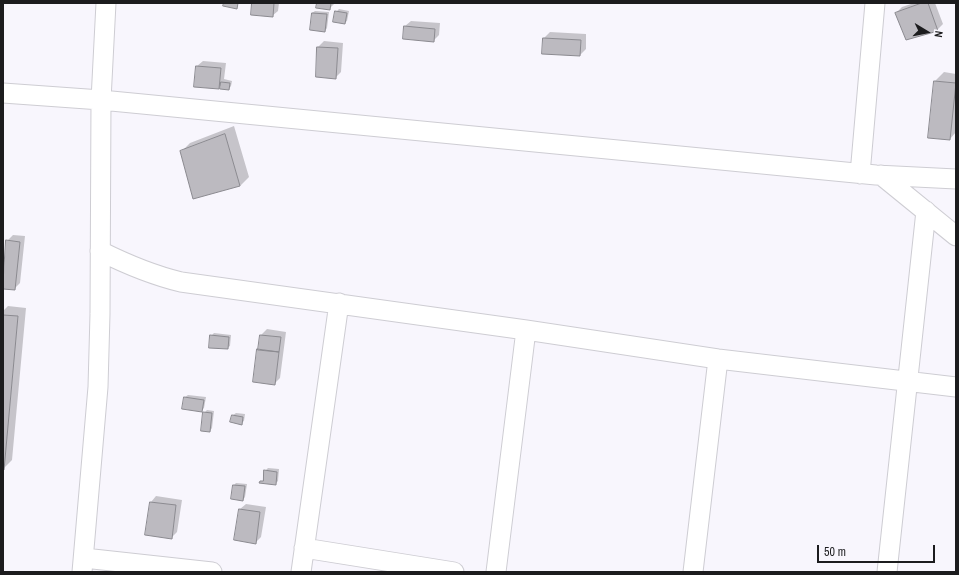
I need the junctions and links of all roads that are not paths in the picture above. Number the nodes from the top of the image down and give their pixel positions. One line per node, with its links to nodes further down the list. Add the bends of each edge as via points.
1 (106, 3): 4 (street)
2 (875, 3): 5 (street)
3 (3, 93): 4 (street)
4 (101, 100): 5 (street); 10 (street)
5 (860, 174): 6 (street)
6 (881, 175): 7 (street); 8 (street)
7 (956, 178)
8 (926, 211): 9 (street); 14 (street)
9 (956, 236)
10 (100, 251): 11 (street, via 133,267 181,282); 17 (street, via 98,387)
11 (339, 303): 12 (street); 16 (street)
12 (526, 330): 13 (street); 21 (street)
13 (718, 359): 14 (street); 22 (street)
14 (908, 381): 15 (street); 23 (street)
15 (956, 387)
16 (304, 548): 19 (street); 20 (street)
17 (83, 565): 18 (street)
18 (212, 572)
19 (301, 572)
20 (454, 572)
21 (496, 572)
22 (693, 572)
23 (888, 572)

